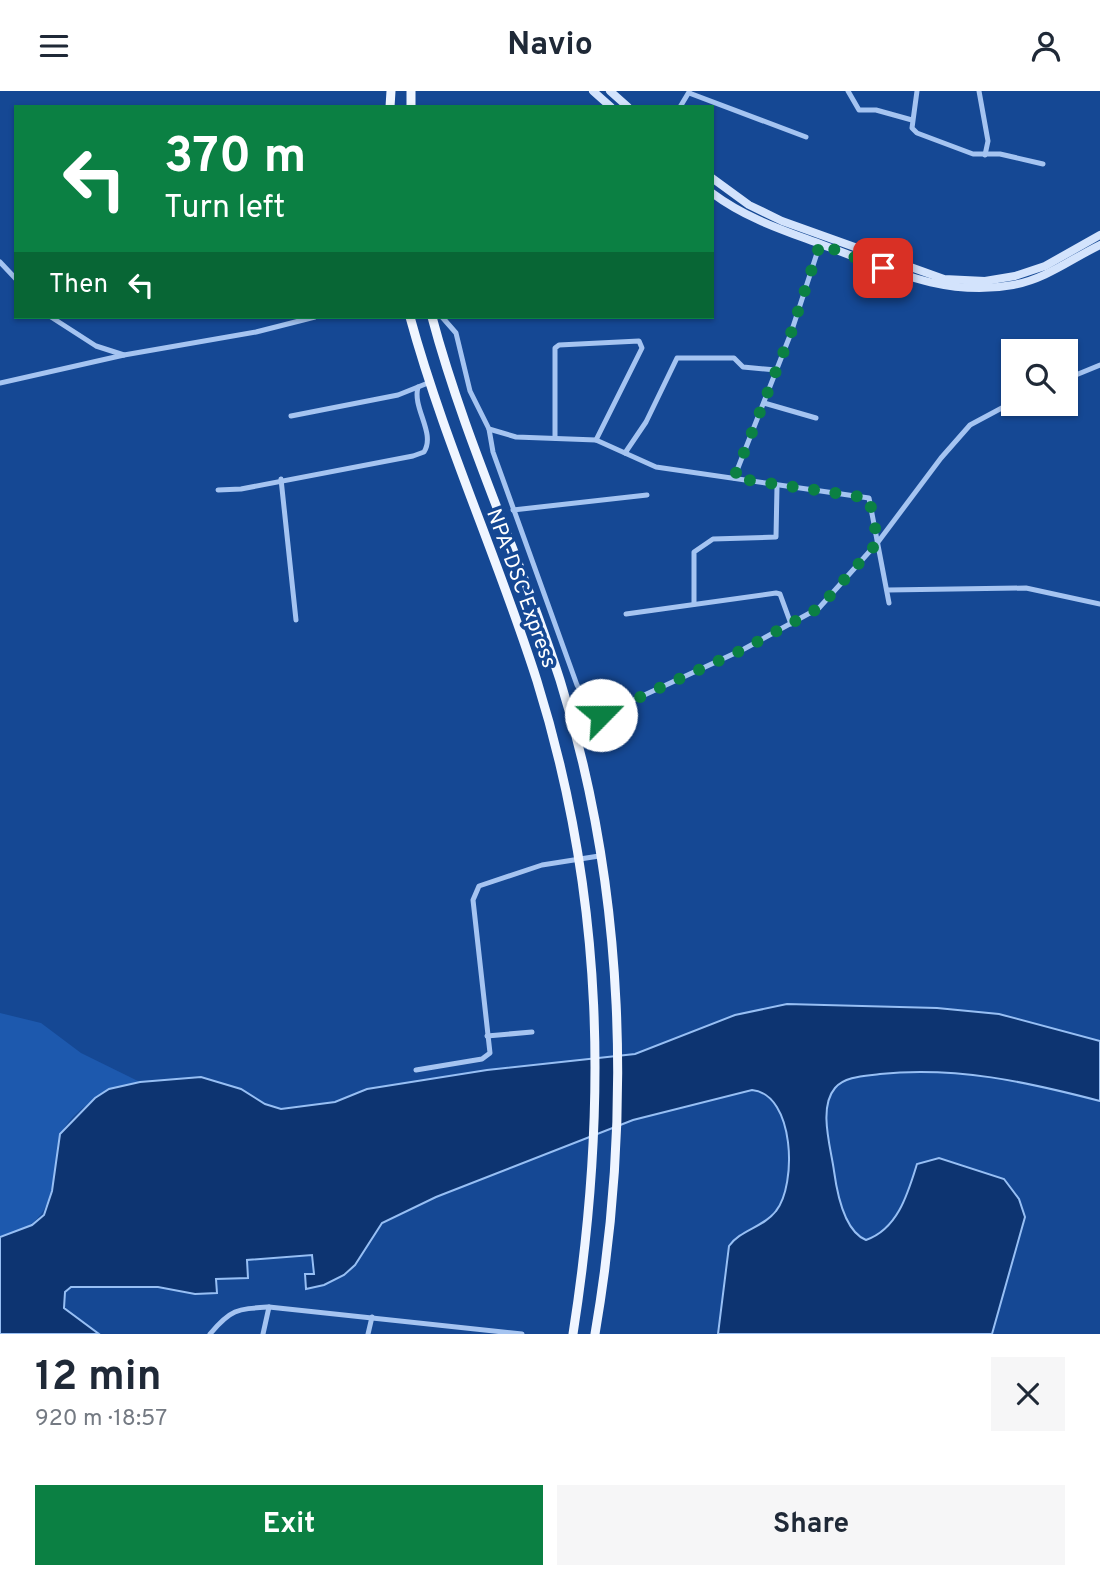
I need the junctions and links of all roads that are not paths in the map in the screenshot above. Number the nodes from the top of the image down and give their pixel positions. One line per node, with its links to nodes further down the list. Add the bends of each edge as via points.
1 (593, 91): 7 (main road)
2 (610, 91): 8 (main road)
3 (848, 91): 9 (street, via 859,110)
4 (917, 91): 9 (street)
5 (979, 91): 11 (street, via 988,141)
6 (689, 92): 10 (street)
7 (609, 105)
8 (626, 105)
9 (912, 120): 11 (street, via 917,133)
10 (806, 137)
11 (985, 155): 12 (street)
12 (1043, 164)
13 (714, 179): 15 (main road, via 772,216 944,279 985,281 1015,276 1045,266)
14 (714, 194): 16 (main road, via 753,220)
15 (1100, 235)
16 (820, 244): 17 (main road, via 904,276 965,289 1030,281); 27 (street)
17 (1100, 245)
18 (0, 262): 19 (street)
19 (14, 277)
20 (54, 319): 25 (street, via 96,346)
21 (307, 319): 25 (street)
22 (411, 319): 30 (main road, NPA-DSC Express)
23 (433, 319): 54 (main road, via 560,683 586,780)
24 (444, 319): 36 (street, via 456,333 470,391)
25 (124, 355): 29 (street)
26 (1100, 365): 28 (street)
27 (776, 370): 32 (street); 39 (street, via 743,367 734,358 677,358 646,422)
28 (1078, 374)
29 (0, 383)
30 (428, 383): 31 (street); 55 (main road, NPA-DSC Express, via 537,681 561,767)
31 (418, 387): 34 (street); 41 (street, via 415,399 428,440 424,452)
32 (764, 403): 35 (street); 40 (street)
33 (1001, 408): 46 (street, via 970,425)
34 (291, 417)
35 (817, 418)
36 (489, 429): 37 (street, via 516,437); 45 (street)
37 (555, 438): 38 (street); 38 (street, via 555,348 577,342 639,341 642,348)
38 (596, 440): 39 (street)
39 (625, 453): 40 (street, via 656,467)
40 (734, 478): 42 (street)
41 (281, 479): 43 (street); 52 (street)
42 (777, 487): 46 (street, via 869,498); 49 (street, via 776,537 713,539 694,552)
43 (218, 491)
44 (647, 495): 45 (street)
45 (513, 510): 53 (street, via 577,685 592,711 601,715)
46 (878, 542): 47 (street); 53 (street, via 819,608)
47 (888, 590): 48 (street); 50 (street, via 1026,588)
48 (889, 603)
49 (694, 604): 51 (street); 53 (street, via 780,594)
50 (1100, 604)
51 (626, 614)
52 (296, 620)
53 (791, 624)
54 (599, 856): 55 (street); 68 (main road, via 612,943 617,1125 611,1229)
55 (578, 859): 57 (street, via 511,873 479,886 474,893); 67 (main road, NPA-DSC Express, via 592,955 595,1133)
56 (533, 1032): 57 (street)
57 (487, 1036): 58 (street, via 490,1053 486,1057)
58 (415, 1070)
59 (269, 1307): 60 (street); 62 (street, via 237,1309); 63 (street)
60 (372, 1317): 61 (street); 64 (street)
61 (436, 1326): 65 (street); 66 (street)
62 (210, 1334)
63 (262, 1334)
64 (368, 1334)
65 (435, 1334)
66 (522, 1334)
67 (573, 1334)
68 (595, 1334)

